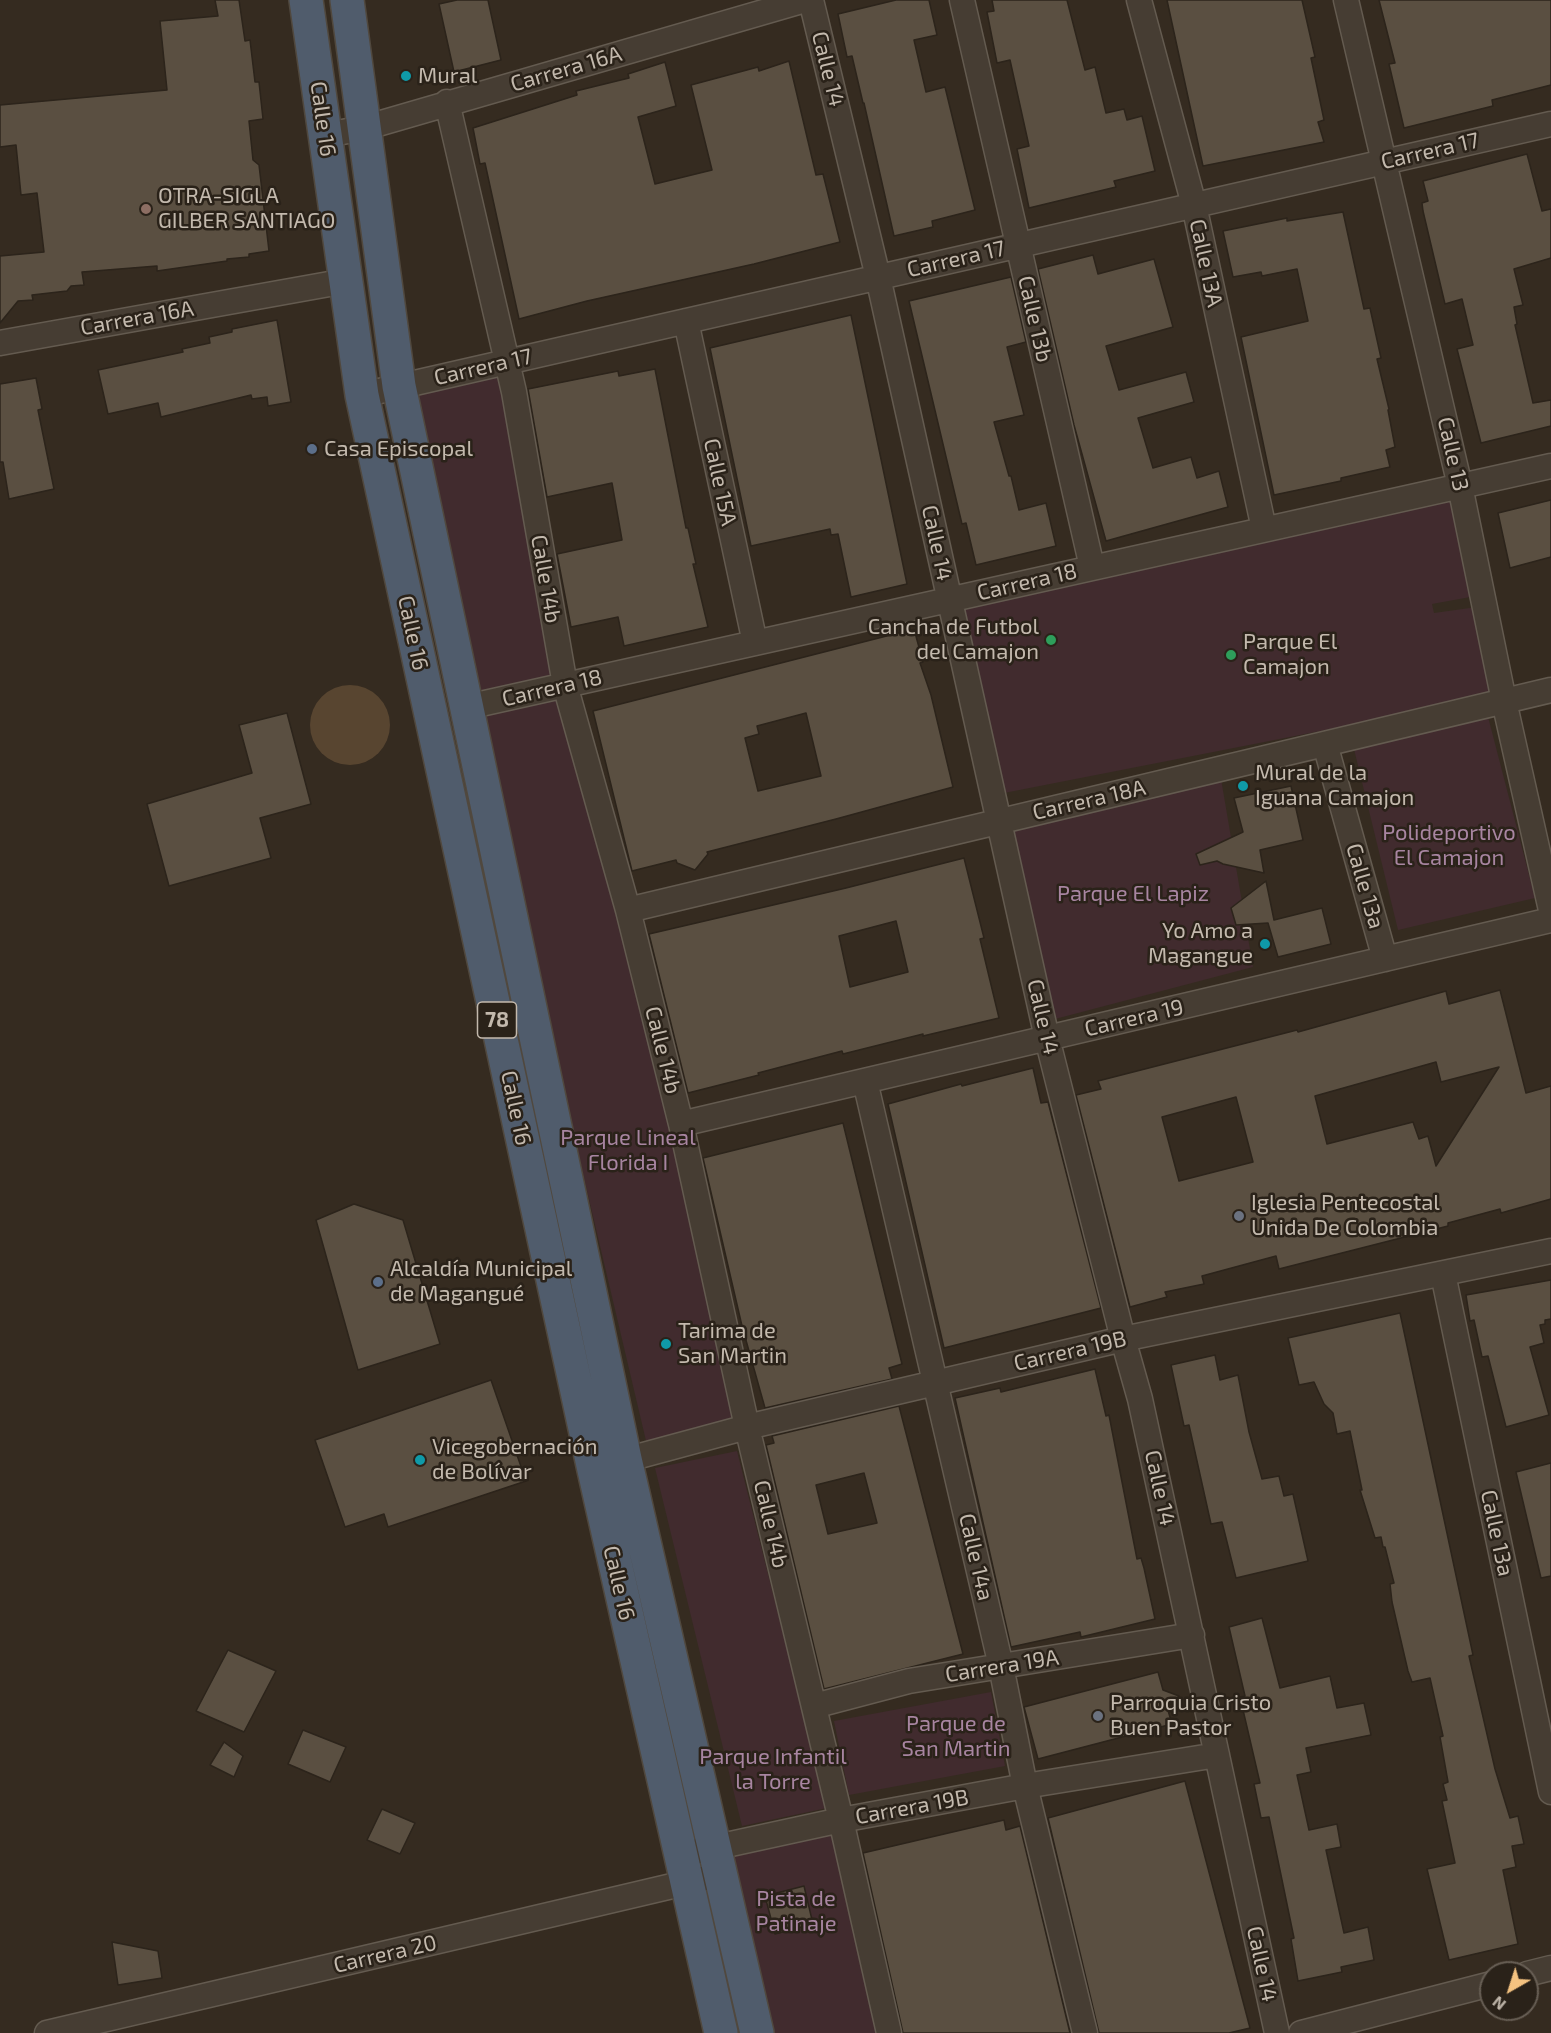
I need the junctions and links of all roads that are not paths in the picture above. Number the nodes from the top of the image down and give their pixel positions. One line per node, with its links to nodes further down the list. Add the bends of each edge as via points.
1 (306, 0): 11 (highway, Calle 16 / 78)
2 (347, 0): 10 (highway, Calle 16 / 78)
3 (805, 0): 8 (street, Carrera 16A)
4 (811, 0): 15 (street, Calle 14)
5 (962, 0): 14 (street, Calle 13b)
6 (1139, 0): 13 (street, Calle 13A)
7 (1346, 0): 12 (street, Calle 13)
8 (447, 102): 10 (street, Carrera 16A); 19 (street, Calle 14b)
9 (1551, 124): 12 (street, Carrera 17)
10 (364, 128): 11 (street, Carrera 16A); 20 (highway, Calle 16 / 78)
11 (326, 135): 16 (highway, Calle 16 / 78)
12 (1385, 162): 13 (street, Carrera 17); 23 (street, Calle 13)
13 (1194, 205): 14 (street, Carrera 17); 24 (street, Calle 13A)
14 (1018, 245): 15 (street, Carrera 17); 25 (street, Calle 13b)
15 (878, 277): 17 (street, Carrera 17); 26 (street, Calle 14)
16 (346, 281): 18 (street, Carrera 16A); 21 (highway, Calle 16 / 78)
17 (686, 321): 19 (street, Carrera 17); 27 (street, Calle 15A)
18 (0, 342)
19 (507, 362): 20 (street, Carrera 17); 28 (street, Calle 14b)
20 (399, 386): 21 (street, Carrera 17); 31 (highway, Calle 16 / 78)
21 (362, 395): 47 (highway, Calle 16 / 78)
22 (1551, 466): 23 (street, Carrera 18)
23 (1460, 486): 24 (street, Carrera 18); 30 (street, Calle 13)
24 (1264, 529): 25 (street, Carrera 18)
25 (1092, 567): 26 (street, Carrera 18)
26 (950, 599): 27 (street, Carrera 18); 33 (street, Calle 14)
27 (755, 643): 28 (street, Carrera 18)
28 (565, 685): 31 (street, Carrera 18); 34 (street, Calle 14b)
29 (1551, 690): 30 (street, Carrera 18A)
30 (1504, 701): 32 (street, Carrera 18A); 35 (street, Calle 13)
31 (467, 707): 46 (highway, Calle 16 / 78)
32 (1325, 744): 33 (street, Carrera 18A); 37 (street, Calle 13a)
33 (999, 822): 34 (street, Carrera 18A); 38 (street, Calle 14)
34 (628, 910): 40 (street, Calle 14b)
35 (1551, 910)
36 (1551, 920): 37 (street, Carrera 19)
37 (1385, 959): 38 (street, Carrera 19)
38 (1047, 1038): 39 (street, Carrera 19); 43 (street, Calle 14)
39 (865, 1081): 40 (street, Carrera 19); 44 (street, Calle 14a)
40 (681, 1124): 45 (street, Calle 14b)
41 (1551, 1251): 42 (street, Carrera 19B)
42 (1443, 1274): 43 (street, Carrera 19B); 53 (street, Calle 13a)
43 (1123, 1339): 44 (street, Carrera 19B); 48 (street, Calle 14)
44 (936, 1383): 45 (street, Carrera 19B); 49 (street, Calle 14a)
45 (747, 1427): 46 (street, Carrera 19B); 50 (street, Calle 14b)
46 (625, 1460): 47 (street, Carrera 19B); 55 (highway, Calle 16 / 78)
47 (594, 1470): 56 (highway, Calle 16 / 78)
48 (1192, 1635): 49 (street, Carrera 19A); 51 (street, Calle 14)
49 (1001, 1666): 50 (street, Carrera 19A, via 909,1681); 52 (street, Calle 14a)
50 (814, 1706): 54 (street, Calle 14b)
51 (1217, 1755): 52 (street, Carrera 19B); 63 (street, Calle 14)
52 (1025, 1786): 54 (street, Carrera 19B); 62 (street, Calle 14a)
53 (1551, 1792)
54 (841, 1820): 55 (street, Carrera 19B); 61 (street, Calle 14b)
55 (719, 1861): 56 (street, Carrera 19B); 60 (highway, Calle 16 / 78)
56 (683, 1869): 58 (street, Carrera 20); 59 (highway, Calle 16 / 78)
57 (1479, 1986): 64 (street)
58 (47, 2033)
59 (721, 2033)
60 (757, 2033)
61 (889, 2033)
62 (1085, 2033)
63 (1277, 2033)
64 (1301, 2033)

